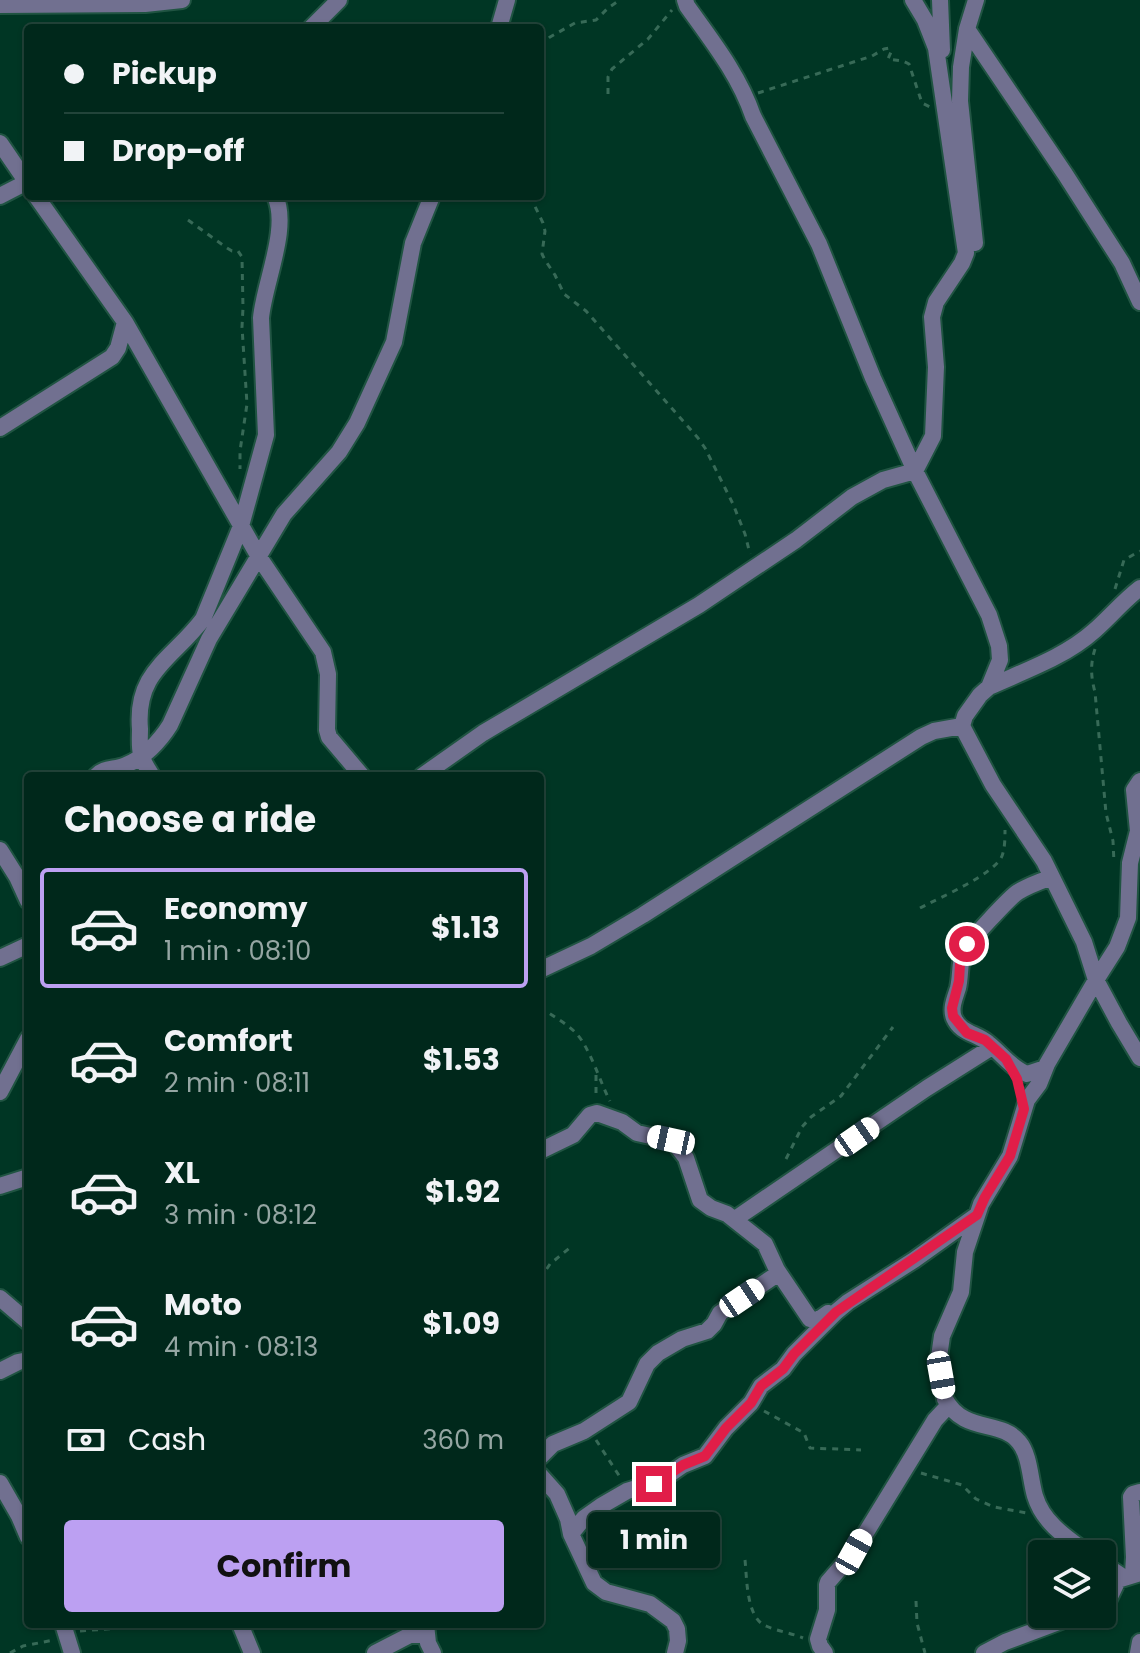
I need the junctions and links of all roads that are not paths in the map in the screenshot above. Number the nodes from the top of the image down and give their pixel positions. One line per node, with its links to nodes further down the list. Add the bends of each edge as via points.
1 (182, 0): 8 (street)
2 (339, 0): 9 (street)
3 (507, 0): 10 (street)
4 (913, 0): 12 (street, via 933,37)
5 (940, 0): 12 (street)
6 (976, 0): 11 (street)
7 (679, 4): 24 (street, via 687,6 746,96 819,244)
8 (0, 5)
9 (315, 24)
10 (500, 24)
11 (967, 29): 20 (street, via 960,101 975,248 972,261); 21 (street, via 1122,263)
12 (944, 109): 20 (street, via 966,253)
13 (0, 143): 14 (street)
14 (24, 178)
15 (24, 189): 16 (street)
16 (0, 196)
17 (39, 200): 22 (street)
18 (277, 200): 25 (street, via 280,225 261,318 266,435)
19 (430, 200): 26 (street, via 413,243 394,342 357,423 339,452 284,514)
20 (943, 293): 24 (street, via 932,317 933,436)
21 (1140, 302)
22 (125, 322): 23 (street, via 112,357); 25 (street)
23 (0, 428)
24 (915, 471): 28 (street, via 989,615 1000,660); 34 (street, via 852,497 699,605 483,733)
25 (241, 526): 26 (street); 30 (street, via 203,619 144,688)
26 (259, 557): 30 (street, via 209,639 170,725); 33 (street, via 323,652 329,737)
27 (1140, 588): 28 (street, via 1076,644)
28 (989, 687): 29 (street)
29 (962, 726): 37 (street); 41 (street, via 921,737 643,915)
30 (141, 756): 31 (street); 32 (street)
31 (100, 772)
32 (150, 772)
33 (358, 772)
34 (428, 772)
35 (1140, 781): 42 (street, via 1134,790 1138,831 1130,863 1128,918)
36 (0, 850): 38 (street)
37 (1052, 877): 42 (street); 44 (street, via 1014,894 963,952 953,1016 967,1033)
38 (24, 892)
39 (24, 947): 40 (street)
40 (0, 958)
41 (544, 968)
42 (1096, 980): 45 (street); 47 (street)
43 (24, 1047): 48 (street)
44 (992, 1047): 46 (street); 54 (street)
45 (1140, 1058)
46 (1006, 1059): 47 (street, via 1027,1074); 49 (street)
47 (1045, 1068): 49 (street)
48 (0, 1092)
49 (1024, 1109): 53 (street, via 1010,1156)
50 (544, 1149): 54 (street, via 573,1135 592,1114 605,1115 637,1133 673,1141 686,1158 700,1200)
51 (24, 1178): 52 (street)
52 (0, 1186)
53 (977, 1215): 57 (street); 61 (street, via 965,1252 961,1292 942,1336 940,1366)
54 (735, 1219): 55 (street, via 765,1244)
55 (779, 1273): 57 (street, via 812,1321); 62 (street, via 720,1313 707,1331 658,1353 629,1402)
56 (0, 1298): 58 (street)
57 (848, 1302): 67 (street, via 761,1386 705,1456 601,1506)
58 (24, 1319)
59 (24, 1361): 60 (street)
60 (0, 1371)
61 (949, 1405): 68 (street, via 964,1418 1019,1442 1035,1499 1049,1522); 75 (street, via 854,1552 828,1582)
62 (544, 1453)
63 (544, 1479): 67 (street, via 557,1494)
64 (0, 1483): 66 (street)
65 (1140, 1492): 69 (street, via 1131,1497)
66 (24, 1528)
67 (571, 1534): 80 (street, via 594,1583 650,1604 673,1621)
68 (1072, 1540)
69 (1132, 1575)
70 (242, 1628): 77 (street)
71 (1042, 1628): 81 (street)
72 (426, 1629): 78 (street); 79 (street)
73 (65, 1630): 76 (street)
74 (1140, 1642): 82 (street)
75 (822, 1648)
76 (72, 1653)
77 (252, 1653)
78 (375, 1653)
79 (433, 1653)
80 (675, 1653)
81 (984, 1653)
82 (1138, 1653)

